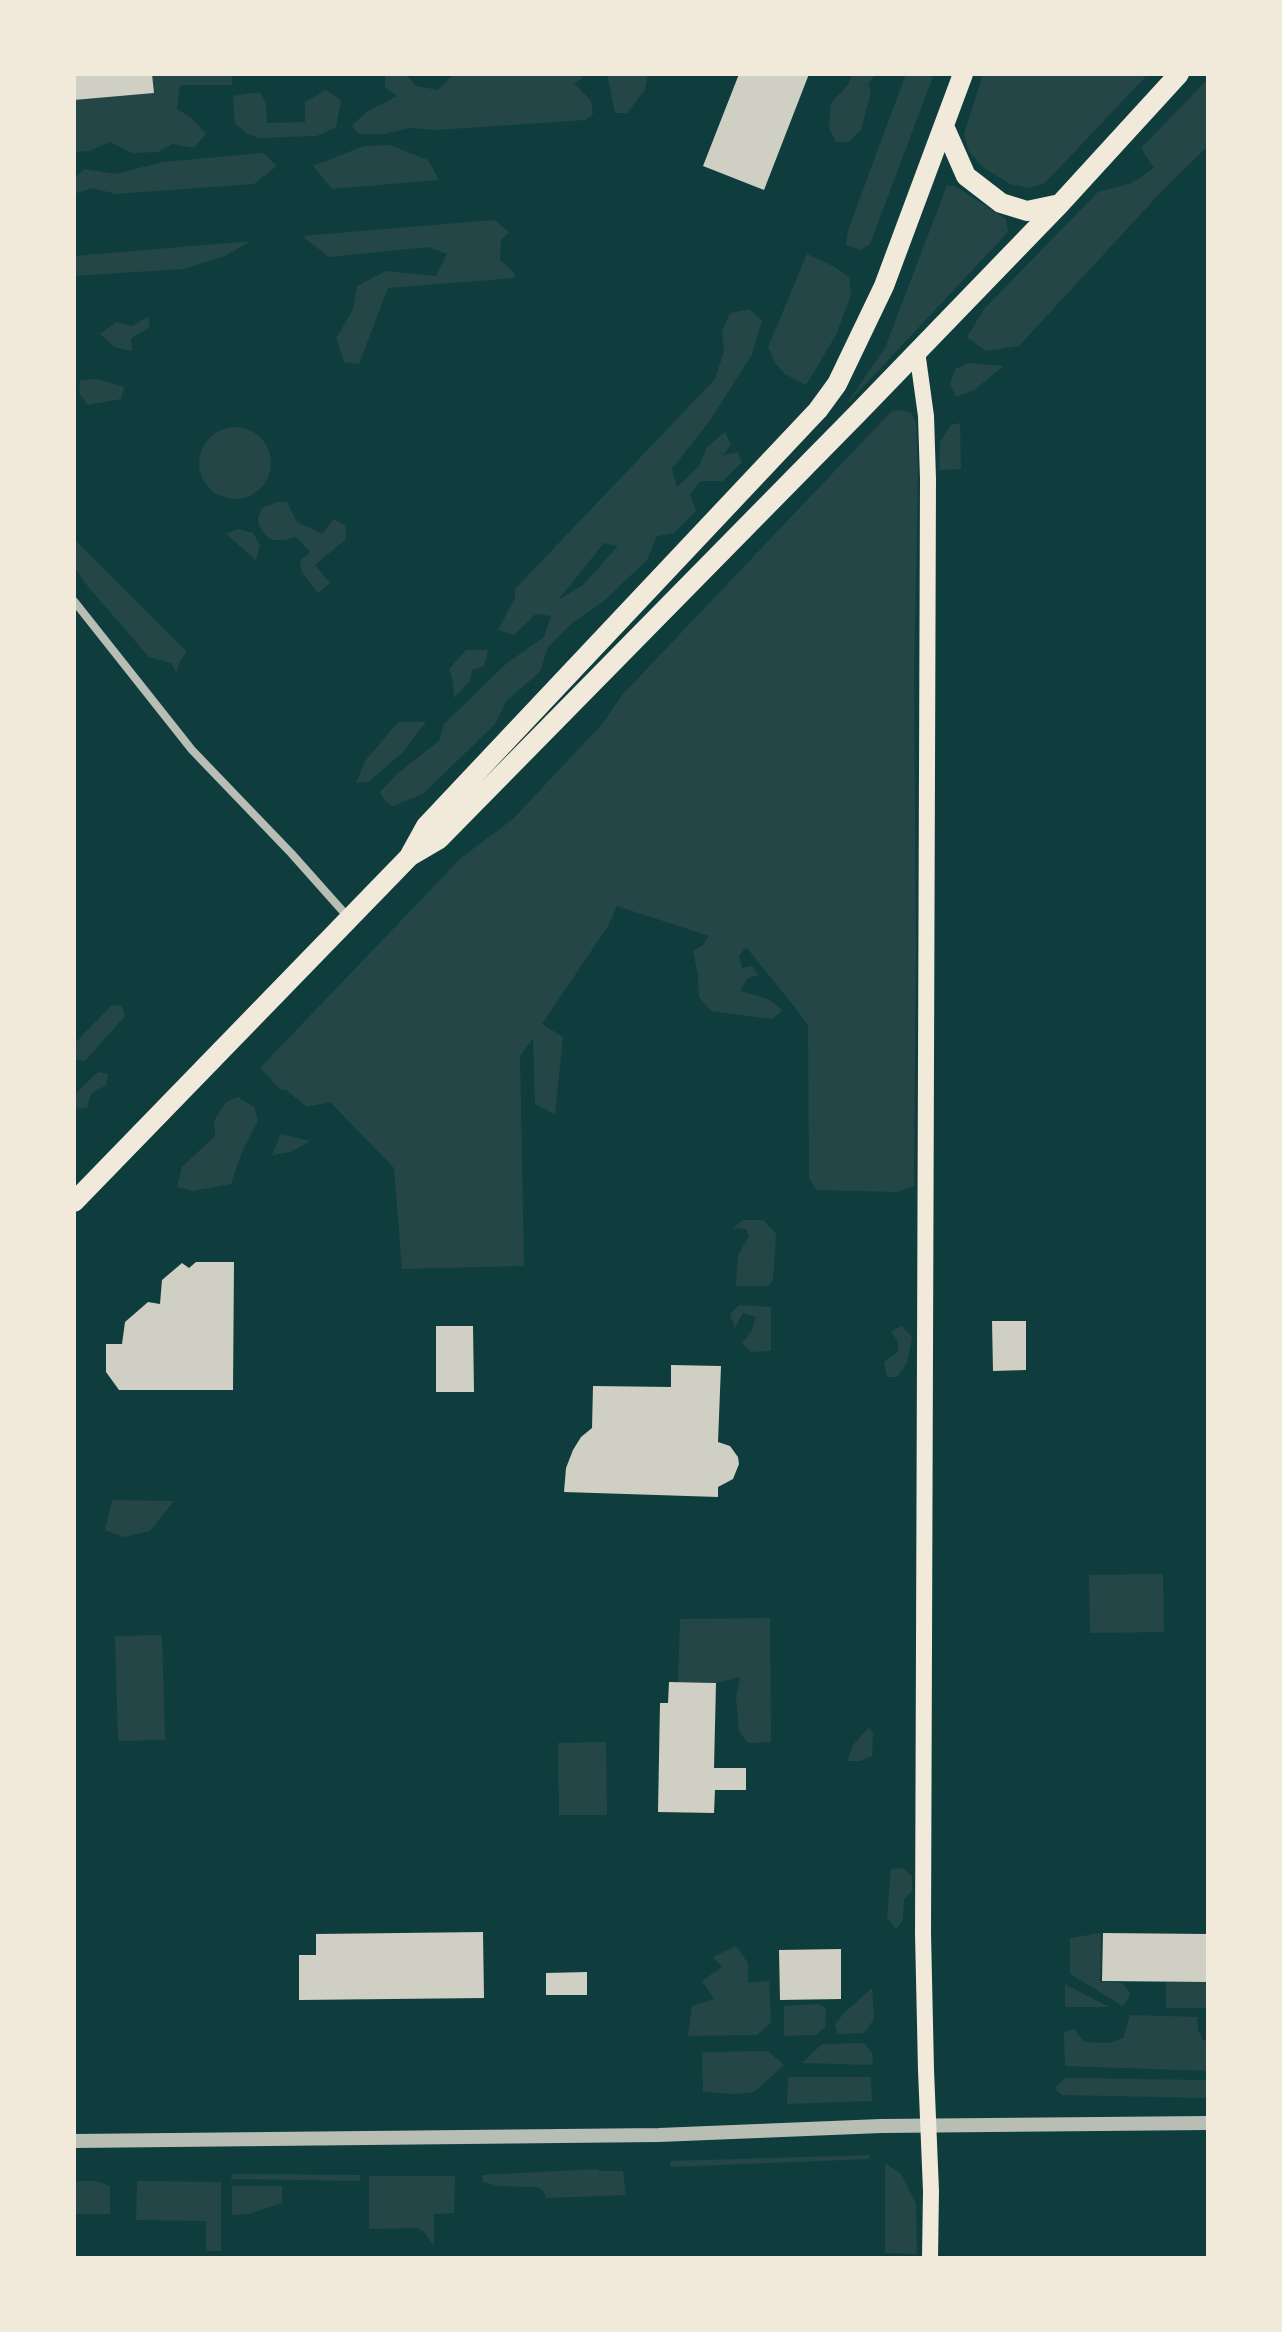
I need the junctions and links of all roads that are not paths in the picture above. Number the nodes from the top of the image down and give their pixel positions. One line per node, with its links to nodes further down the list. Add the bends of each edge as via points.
1 (963, 74): 3 (main road)
2 (1179, 74): 4 (main road)
3 (944, 126): 4 (main road, via 966,176 1001,203 1027,211); 7 (main road, via 871,314 837,384 818,410 426,826)
4 (1060, 204): 5 (main road)
5 (917, 351): 7 (main road, via 439,839); 11 (main road, via 928,479 923,1933)
6 (74, 601): 8 (street, via 192,750)
7 (410, 856): 8 (main road)
8 (351, 919): 9 (main road)
9 (74, 1202)
10 (1208, 2123): 11 (street)
11 (928, 2125): 12 (street, via 659,2135); 13 (main road)
12 (74, 2141)
13 (930, 2258)

